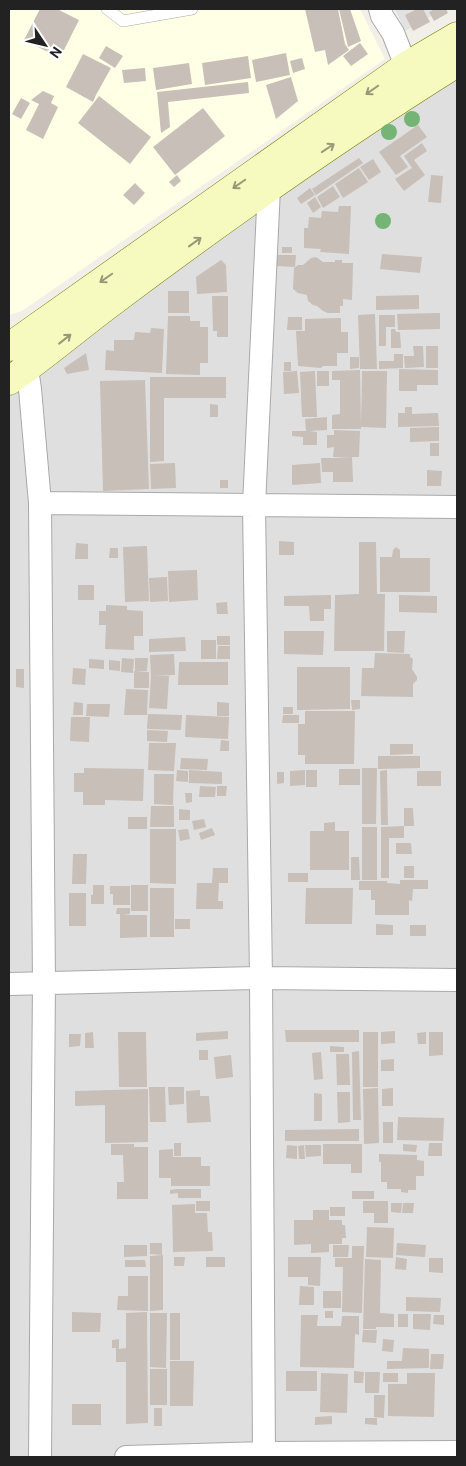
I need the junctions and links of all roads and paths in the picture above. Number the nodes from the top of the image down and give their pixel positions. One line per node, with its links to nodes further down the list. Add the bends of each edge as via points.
1 (107, 9): 2 (lane, via 122,20)
2 (192, 9)
3 (380, 9): 6 (street)
4 (457, 36): 6 (street)
5 (457, 63): 7 (street, one-way to 5)
6 (406, 66): 8 (street, one-way to 8)
7 (269, 188): 9 (street, one-way to 7); 11 (street)
8 (9, 347)
9 (15, 368): 10 (street, via 30,389)
10 (40, 503): 11 (street); 16 (street)
11 (254, 505): 12 (street); 13 (street)
12 (457, 507)
13 (261, 978): 14 (street); 16 (street); 18 (street)
14 (457, 980)
15 (9, 984): 16 (street)
16 (44, 984): 19 (street)
17 (457, 1452): 18 (street)
18 (264, 1455): 20 (street)
19 (40, 1457)
20 (126, 1457)

